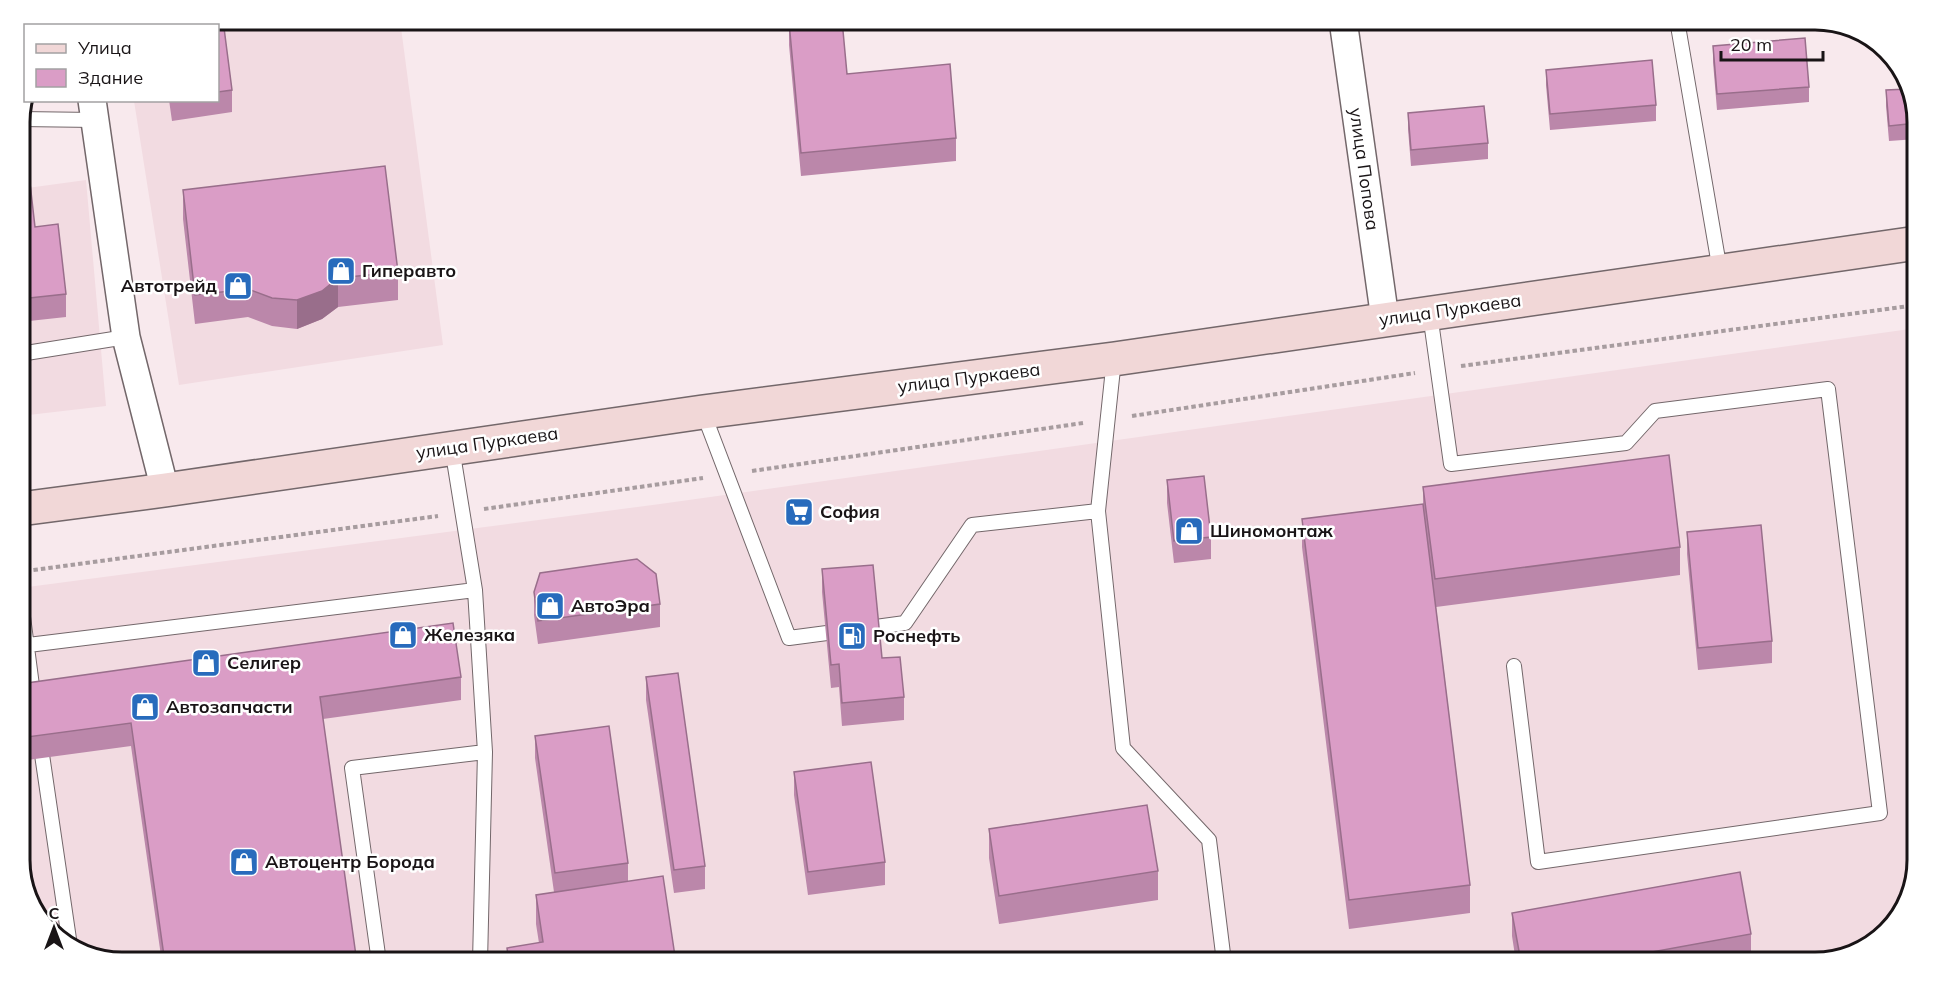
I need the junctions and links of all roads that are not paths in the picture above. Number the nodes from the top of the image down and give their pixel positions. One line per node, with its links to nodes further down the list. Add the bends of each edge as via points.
1 (1344, 30): 8 (street, улица Попова)
2 (1679, 30): 6 (lane)
3 (93, 110): 4 (lane); 9 (street)
4 (30, 118)
5 (1907, 244): 6 (main road, улица Пуркаева)
6 (1720, 271): 7 (main road, улица Пуркаева)
7 (1430, 313): 8 (main road, улица Пуркаева); 19 (lane, via 1452,464 1626,443 1655,411 1828,389 1880,813 1538,862)
8 (1385, 319): 11 (main road, улица Пуркаева)
9 (126, 337): 10 (lane); 14 (street)
10 (30, 352)
11 (1114, 359): 12 (main road, улица Пуркаева); 16 (lane)
12 (703, 412): 13 (main road, улица Пуркаева); 16 (lane, via 789,638 905,623 972,525)
13 (452, 448): 14 (main road, улица Пуркаева); 17 (lane)
14 (165, 490): 15 (main road, улица Пуркаева)
15 (30, 508)
16 (1098, 511): 25 (lane, via 1123,748 1209,840)
17 (475, 590): 18 (lane); 21 (lane)
18 (30, 644)
19 (1514, 666)
20 (30, 682): 22 (lane)
21 (485, 752): 23 (lane, via 352,768); 24 (lane)
22 (68, 934)
23 (377, 952)
24 (480, 952)
25 (1223, 952)

